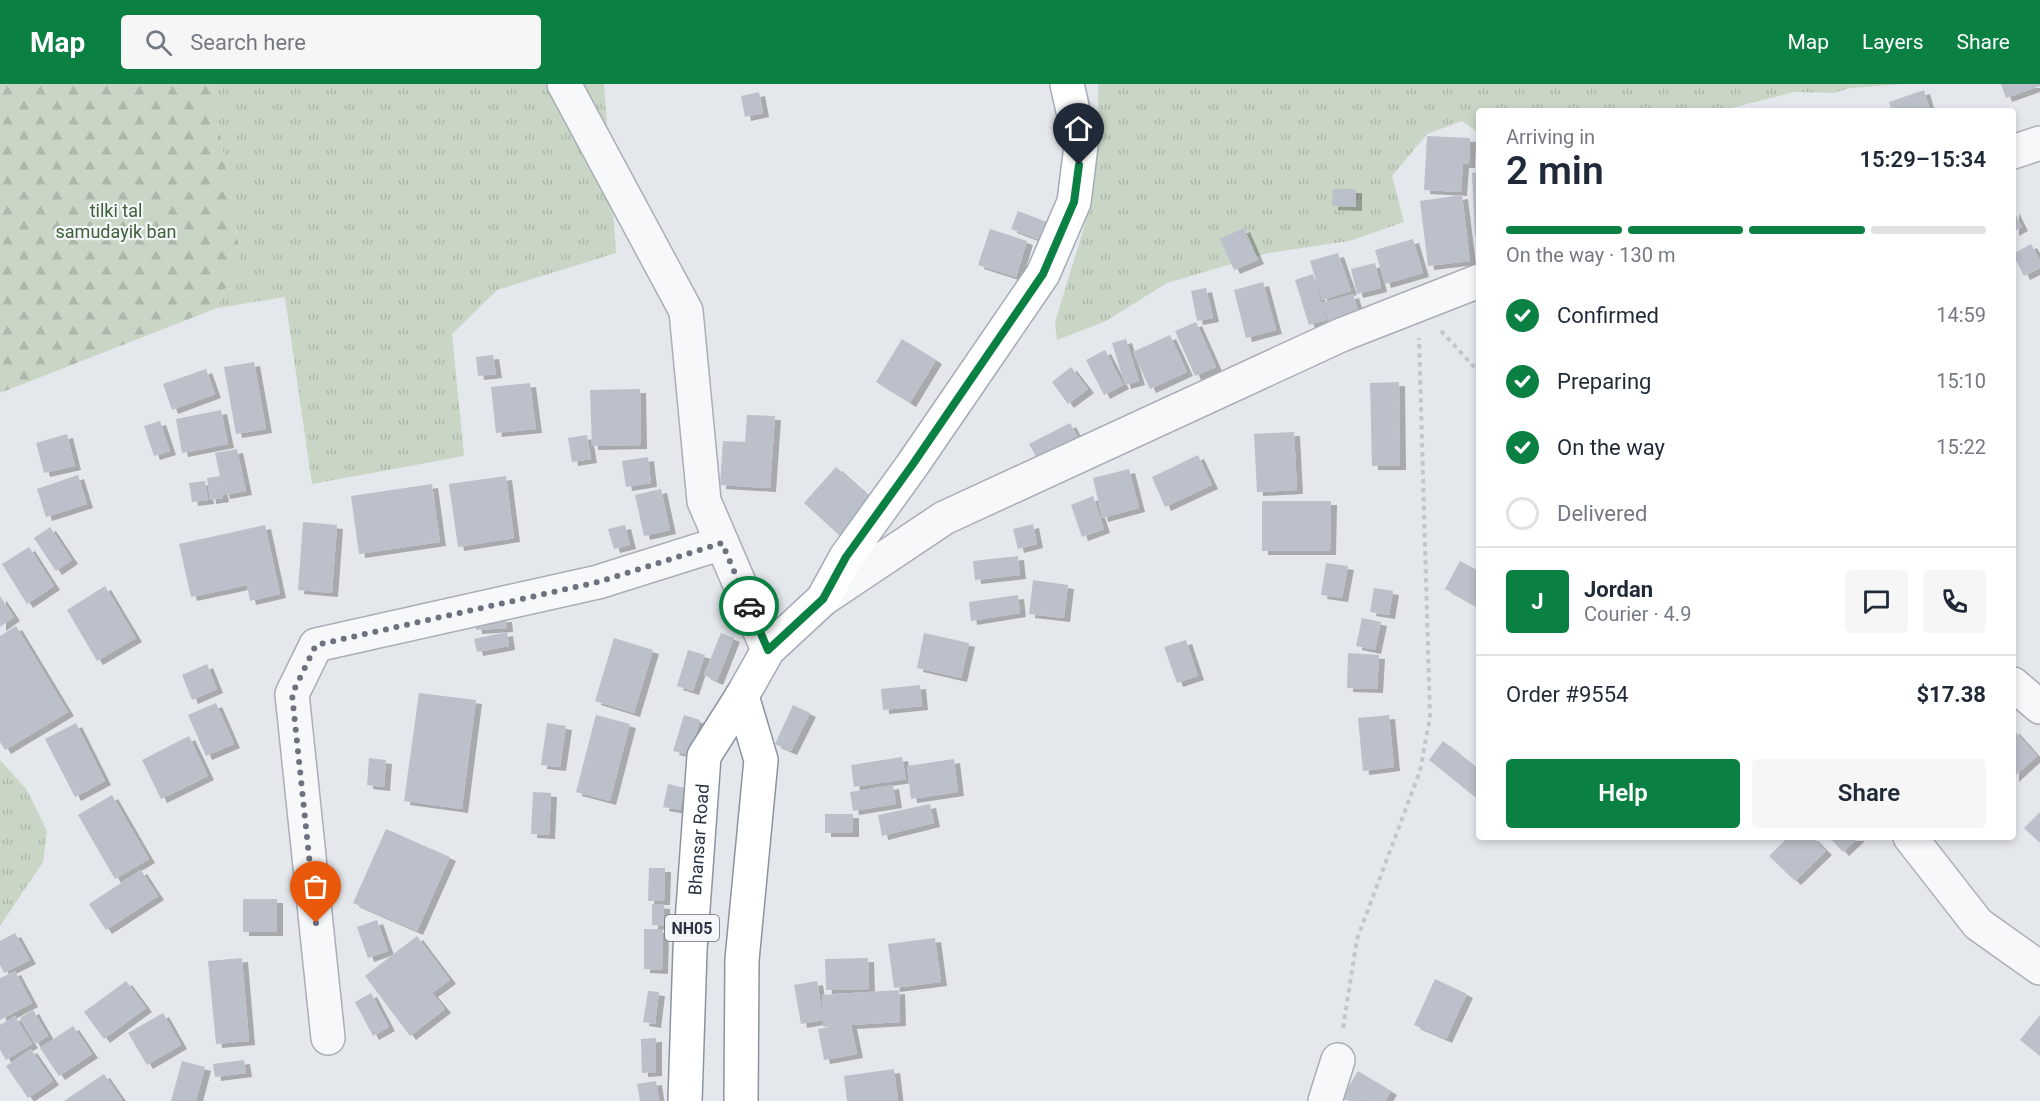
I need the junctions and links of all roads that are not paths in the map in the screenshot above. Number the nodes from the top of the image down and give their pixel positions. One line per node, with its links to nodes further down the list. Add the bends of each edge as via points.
1 (564, 84): 6 (street, via 686,311 704,501)
2 (1067, 84): 7 (main road, NH05, via 1081,146 1080,158 1074,202 1043,274 846,557)
3 (2040, 143): 4 (street)
4 (2016, 151)
5 (1476, 282): 7 (street, via 1341,335 944,518)
6 (722, 543): 8 (street); 14 (street, via 598,582 316,645 292,694)
7 (823, 599): 8 (main road, NH05)
8 (768, 650): 10 (main road, NH05)
9 (2016, 687): 11 (street)
10 (742, 696): 16 (main road, Bhansar Road / NH05, via 704,756 690,950); 17 (main road, NH05, via 761,760 742,960)
11 (2040, 707)
12 (1912, 840): 13 (street, via 1978,924)
13 (2040, 968)
14 (328, 1038)
15 (1338, 1060): 18 (street)
16 (685, 1101)
17 (741, 1101)
18 (1325, 1101)

